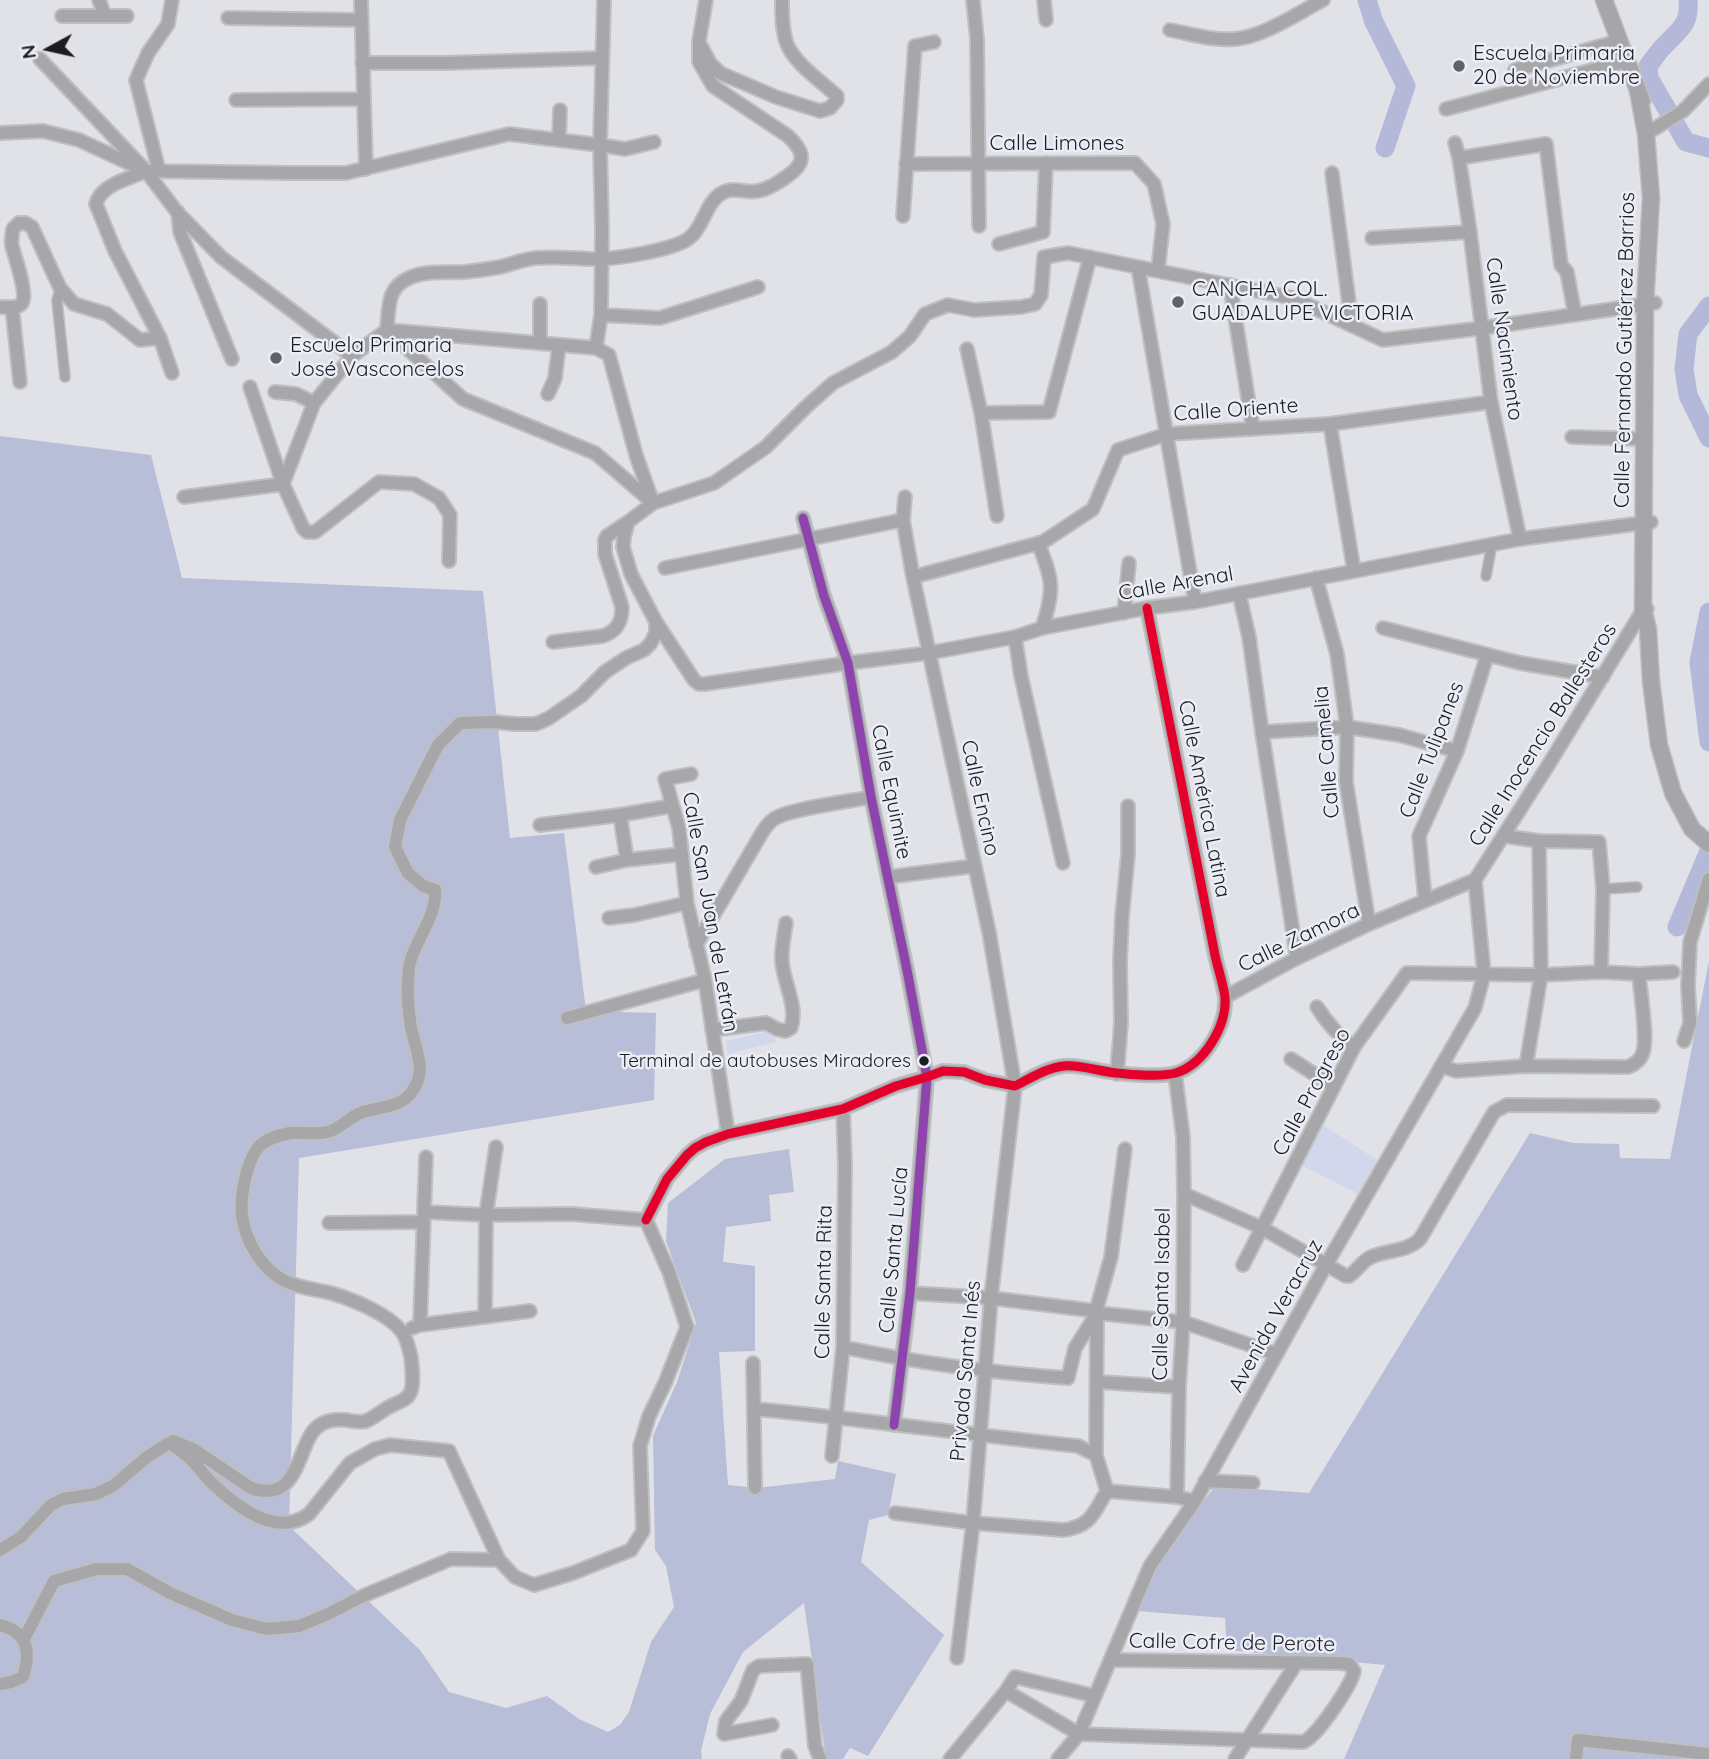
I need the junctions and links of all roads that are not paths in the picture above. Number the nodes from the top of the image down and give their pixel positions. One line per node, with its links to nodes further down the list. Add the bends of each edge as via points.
1 (99, 0): 12 (street)
2 (172, 0): 42 (street, via 168,24 135,80)
3 (361, 0): 15 (street)
4 (604, 0): 21 (street)
5 (706, 0): 18 (street)
6 (782, 0): 18 (street, via 787,44 793,56 835,94 837,100 830,108 820,111 720,73)
7 (973, 0): 38 (street)
8 (1044, 0): 16 (street)
9 (1323, 0): 17 (street, via 1255,36 1214,39)
10 (1604, 0): 19 (main road, Calle Fernando Gutiérrez Barrios)
11 (62, 16): 12 (street)
12 (105, 16): 13 (street)
13 (127, 16)
14 (228, 18): 15 (street)
15 (361, 20): 24 (street)
16 (1046, 20)
17 (1170, 30)
18 (699, 41): 51 (street, via 699,62 713,86 788,136 797,144 801,162 775,185 756,192 736,189 721,194 686,240 663,250)
19 (1619, 41): 23 (main road, Calle Fernando Gutiérrez Barrios); 25 (street)
20 (934, 43): 40 (street, via 915,46)
21 (602, 58): 24 (street); 36 (street)
22 (40, 59): 42 (street)
23 (1627, 61): 29 (street); 31 (main road, Calle Fernando Gutiérrez Barrios)
24 (362, 63): 27 (street)
25 (1515, 70)
26 (1709, 84): 31 (street, via 1683,111)
27 (364, 99): 28 (street); 41 (street)
28 (236, 100)
29 (1446, 109)
30 (560, 110): 33 (street)
31 (1649, 132): 58 (main road, Calle Fernando Gutiérrez Barrios, via 1660,198)
32 (0, 133): 42 (street, via 43,131 79,140)
33 (559, 140): 36 (street); 41 (street, via 509,134)
34 (654, 142): 36 (street, via 625,149)
35 (1455, 143): 37 (street, Calle Nacimiento)
36 (600, 145): 51 (street)
37 (1459, 159): 47 (street, Calle Nacimiento); 60 (street, via 1546,144 1561,265 1567,272)
38 (978, 163): 39 (street, Calle Limones); 40 (street, Calle Limones); 46 (street)
39 (1046, 163): 49 (street, via 1044,232); 53 (street, Calle Limones, via 1135,163 1154,184 1163,223)
40 (906, 164): 45 (street)
41 (366, 169): 42 (street, via 346,173)
42 (152, 171): 44 (street); 65 (street, via 104,190 96,204)
43 (1332, 173): 62 (street)
44 (177, 212): 70 (street, via 221,257); 71 (street, via 180,232)
45 (902, 216)
46 (979, 226)
47 (1470, 232): 48 (street); 63 (street, Calle Nacimiento)
48 (1373, 239)
49 (999, 244)
50 (1090, 257): 52 (street); 80 (street, via 1049,412); 89 (street, via 1068,253 1044,257 1041,295 1035,304 974,310 948,305 926,314 892,352 833,383 766,447 714,483)
51 (602, 259): 61 (street); 64 (street, via 532,258 499,267 410,277 395,287 389,299)
52 (1138, 267): 53 (street); 83 (street)
53 (1158, 270): 54 (street)
54 (1230, 285): 62 (street, via 1293,298); 82 (street)
55 (758, 287): 61 (street, via 660,318)
56 (60, 288): 59 (street, via 32,227 19,223 13,229 12,243 23,300 21,305); 65 (street, via 74,304 107,314 140,340); 73 (street, via 57,300)
57 (540, 304): 66 (street)
58 (1650, 304): 60 (street); 85 (main road, Calle Fernando Gutiérrez Barrios); 94 (main road, Calle Fernando Gutiérrez Barrios)
59 (6, 307): 74 (street)
60 (1576, 314): 63 (street)
61 (601, 315): 68 (street)
62 (1353, 326): 63 (street, via 1383,340)
63 (1483, 328): 78 (street, Calle Nacimiento)
64 (387, 331): 66 (street); 70 (street); 89 (street, via 463,399 595,453)
65 (160, 338): 72 (street)
66 (540, 343): 67 (street)
67 (559, 345): 68 (street); 77 (street)
68 (596, 348): 89 (street, via 610,355)
69 (967, 349): 80 (street)
70 (352, 356): 79 (street)
71 (232, 359)
72 (172, 373)
73 (65, 377)
74 (20, 383)
75 (250, 387): 86 (street)
76 (275, 392): 79 (street, via 296,394)
77 (548, 394)
78 (1491, 402): 81 (street, Calle Oriente); 96 (street, Calle Nacimiento)
79 (314, 403): 86 (street)
80 (981, 413): 90 (street)
81 (1330, 424): 82 (street, Calle Oriente); 102 (street)
82 (1253, 429): 83 (street, Calle Oriente)
83 (1167, 434): 97 (street, Calle Oriente, via 1118,450 1093,509); 107 (street)
84 (1572, 438): 85 (street)
85 (1645, 439): 94 (main road, Calle Fernando Gutiérrez Barrios)
86 (283, 484): 87 (street); 99 (street, via 307,532 314,532 379,482 414,484 439,498 450,515)
87 (184, 497)
88 (905, 497): 92 (street, Calle Encino)
89 (653, 503): 93 (street)
90 (997, 516)
91 (803, 518): 95 (street, Calle Equimite)
92 (903, 520): 95 (street); 104 (street, Calle Encino)
93 (628, 522): 111 (street, via 626,560); 115 (street, via 607,536 604,547 622,607 620,624 603,636)
94 (1647, 522): 96 (street, Calle Arenal); 109 (main road, Calle Fernando Gutiérrez Barrios)
95 (809, 539): 101 (street); 118 (street, Calle Equimite)
96 (1520, 539): 98 (street, Calle Arenal)
97 (1038, 543): 104 (street, Calle Oriente); 112 (street, via 1050,574 1051,603)
98 (1492, 544): 102 (street, Calle Arenal); 103 (street)
99 (449, 561)
100 (1129, 563): 110 (street)
101 (665, 568)
102 (1354, 570): 105 (street, Calle Arenal)
103 (1486, 576)
104 (913, 577): 116 (street, Calle Encino)
105 (1316, 578): 106 (street, Calle Arenal); 120 (street, Calle Camelia, via 1337,653)
106 (1240, 593): 107 (street, Calle Arenal); 121 (street)
107 (1195, 602): 108 (street, Calle Arenal)
108 (1147, 608): 110 (street, Calle Arenal); 155 (street, Calle América Latina)
109 (1647, 609): 119 (street, Calle Inocencio Ballesteros); 131 (main road, Calle Fernando Gutiérrez Barrios, via 1659,745 1674,793 1692,829)
110 (1124, 613): 112 (street, Calle Arenal)
111 (656, 622): 118 (street, Calle Arenal, via 699,684); 190 (street, via 656,632 644,650 605,672 549,718 536,724 460,723 438,745 400,820 395,847 408,873 435,890 436,896 408,975 411,1028 421,1061 419,1081 410,1095 396,1104 361,1112 327,1132 276,1136 258,1147 247,1170 242,1215 255,1252 269,1270 297,1286 379,1311)
112 (1042, 628): 114 (street, Calle Arenal)
113 (1383, 628): 117 (street)
114 (1015, 637): 116 (street, Calle Arenal); 134 (street)
115 (553, 642)
116 (929, 653): 118 (street, Calle Arenal); 135 (street, Calle Encino)
117 (1487, 656): 119 (street); 122 (street, Calle Tulipanes)
118 (848, 663): 124 (street, Calle Equimite)
119 (1603, 677): 129 (street, Calle Inocencio Ballesteros)
120 (1347, 727): 121 (street); 122 (street); 146 (street, Calle Camelia, via 1346,782)
121 (1262, 732): 148 (street)
122 (1457, 751): 142 (street, Calle Tulipanes, via 1419,836)
123 (691, 774): 125 (street, Calle San Juan de Letrán, via 665,779)
124 (871, 797): 137 (street, Calle Equimite); 147 (street, via 771,820)
125 (672, 806): 127 (street); 132 (street, Calle San Juan de Letrán)
126 (1128, 806): 165 (street)
127 (620, 816): 128 (street); 133 (street)
128 (540, 825)
129 (1503, 836): 130 (street); 139 (street, Calle Inocencio Ballesteros)
130 (1539, 841): 141 (street, via 1599,842); 153 (street)
131 (1705, 841)
132 (682, 853): 133 (street); 143 (street, Calle San Juan de Letrán)
133 (627, 860): 136 (street)
134 (1063, 863)
135 (975, 866): 137 (street); 167 (street, Calle Encino)
136 (596, 867)
137 (888, 877): 166 (street, Calle Equimite)
138 (1709, 879): 159 (street, via 1690,942 1690,1023)
139 (1475, 880): 142 (street, Calle Zamora); 151 (street, Avenida Veracruz)
140 (1637, 887): 141 (street)
141 (1603, 889): 149 (street)
142 (1425, 900): 146 (street, Calle Zamora)
143 (687, 903): 144 (street); 147 (street, Calle San Juan de Letrán)
144 (609, 918)
145 (786, 923): 158 (street, via 782,961 793,1007 791,1028 785,1031 766,1023)
146 (1368, 924): 148 (street, Calle Zamora)
147 (696, 945): 154 (street, Calle San Juan de Letrán)
148 (1297, 958): 155 (street, Calle Zamora)
149 (1601, 972): 152 (street); 153 (street)
150 (1673, 972): 152 (street)
151 (1484, 974): 153 (street); 160 (street, Calle Progreso, via 1407,973); 162 (street, Avenida Veracruz, via 1475,1008)
152 (1639, 974): 163 (street, via 1644,1037 1637,1063 1628,1067)
153 (1541, 975): 163 (street)
154 (705, 981): 157 (street); 158 (street, Calle San Juan de Letrán)
155 (1225, 997): 164 (street, Calle Zamora, via 1224,1015 1211,1046)
156 (1317, 1007): 160 (street, via 1329,1026)
157 (567, 1018)
158 (712, 1030): 171 (street, Calle San Juan de Letrán)
159 (1684, 1041)
160 (1354, 1047): 168 (street, Calle Progreso)
161 (1291, 1059): 168 (street)
162 (1441, 1066): 163 (street, via 1457,1071); 182 (street, Avenida Veracruz)
163 (1527, 1066)
164 (1175, 1073): 165 (street); 175 (street, Calle Santa Isabel)
165 (1117, 1074): 167 (street, via 1066,1065)
166 (927, 1077): 167 (street, via 943,1071 964,1072); 170 (street); 183 (street, Calle Santa Lucía)
167 (1015, 1086): 184 (street, Privada Santa Inés)
168 (1334, 1087): 180 (street, Calle Progreso)
169 (1653, 1106): 182 (street, via 1507,1105 1494,1112 1413,1247 1373,1256 1349,1276)
170 (842, 1109): 171 (street); 191 (street, Calle Santa Rita)
171 (728, 1134): 178 (street, via 687,1155 667,1179)
172 (496, 1147): 176 (street)
173 (1125, 1149): 186 (street, via 1111,1257)
174 (426, 1157): 177 (street)
175 (1184, 1194): 180 (street); 188 (street, Calle Santa Isabel)
176 (486, 1215): 177 (street); 178 (street, via 571,1214); 187 (street)
177 (423, 1217): 179 (street); 189 (street)
178 (646, 1220): 214 (street, via 687,1327 640,1446 643,1531 631,1550 534,1585 515,1577)
179 (328, 1223)
180 (1262, 1228): 181 (street, Calle Progreso); 182 (street)
181 (1243, 1265)
182 (1326, 1265): 192 (street, Avenida Veracruz)
183 (910, 1293): 184 (street); 193 (street, Calle Santa Lucía)
184 (991, 1298): 186 (street); 195 (street, Privada Santa Inés)
185 (530, 1311): 187 (street)
186 (1097, 1312): 188 (street); 195 (street, via 1076,1348 1068,1378); 196 (street)
187 (485, 1317): 189 (street)
188 (1182, 1322): 192 (street); 197 (street, Calle Santa Isabel)
189 (419, 1325): 190 (street)
190 (402, 1332): 202 (street, via 412,1361 408,1398 369,1420 323,1423 314,1429 295,1473 277,1488 251,1488 193,1449)
191 (843, 1347): 193 (street); 199 (street, Calle Santa Rita)
192 (1276, 1354): 205 (street, Avenida Veracruz)
193 (903, 1360): 195 (street); 200 (street, Calle Santa Lucía)
194 (753, 1363): 198 (street)
195 (985, 1371): 201 (street, Privada Santa Inés)
196 (1098, 1382): 197 (street); 204 (street)
197 (1179, 1387): 209 (street, Calle Santa Isabel)
198 (755, 1409): 199 (street); 207 (street)
199 (836, 1416): 200 (street); 203 (street, Calle Santa Rita)
200 (894, 1425): 201 (street)
201 (980, 1436): 204 (street, via 1078,1446); 212 (street, Privada Santa Inés)
202 (169, 1443): 213 (street, via 113,1486 51,1505 21,1537); 214 (street, via 242,1508 282,1524 309,1514 350,1463 375,1449 390,1445 449,1451)
203 (832, 1455)
204 (1096, 1455): 208 (street)
205 (1205, 1481): 206 (street); 210 (street, Avenida Veracruz)
206 (1253, 1483)
207 (755, 1488)
208 (1107, 1490): 209 (street); 212 (street, via 1087,1523 1074,1529)
209 (1177, 1497): 210 (street)
210 (1195, 1501): 218 (street, Avenida Veracruz, via 1150,1566)
211 (895, 1513): 212 (street)
212 (973, 1523): 217 (street, Privada Santa Inés)
213 (0, 1550)
214 (499, 1560): 216 (street, via 452,1559 299,1626 267,1629 232,1620 127,1569 97,1569 54,1581)
215 (0, 1625): 216 (street)
216 (24, 1639): 220 (street, via 28,1656 23,1677)
217 (957, 1658)
218 (1110, 1660): 219 (street, Calle Cofre de Perote); 222 (street, Avenida Veracruz)
219 (1297, 1662): 225 (street); 225 (street, Calle Cofre de Perote, via 1349,1664 1354,1676 1307,1741)
220 (0, 1685)
221 (1006, 1692): 222 (street, via 1015,1677); 224 (street); 228 (street)
222 (1095, 1696): 224 (street, Avenida Veracruz)
223 (772, 1725): 227 (street, via 724,1734 726,1721 741,1701 753,1670 807,1664)
224 (1079, 1734): 225 (street); 229 (street, Avenida Veracruz)
225 (1247, 1741): 230 (street)
226 (1709, 1754): 231 (street, via 1578,1740)
227 (820, 1759)
228 (950, 1759)
229 (1058, 1759)
230 (1235, 1759)
231 (1576, 1759)

